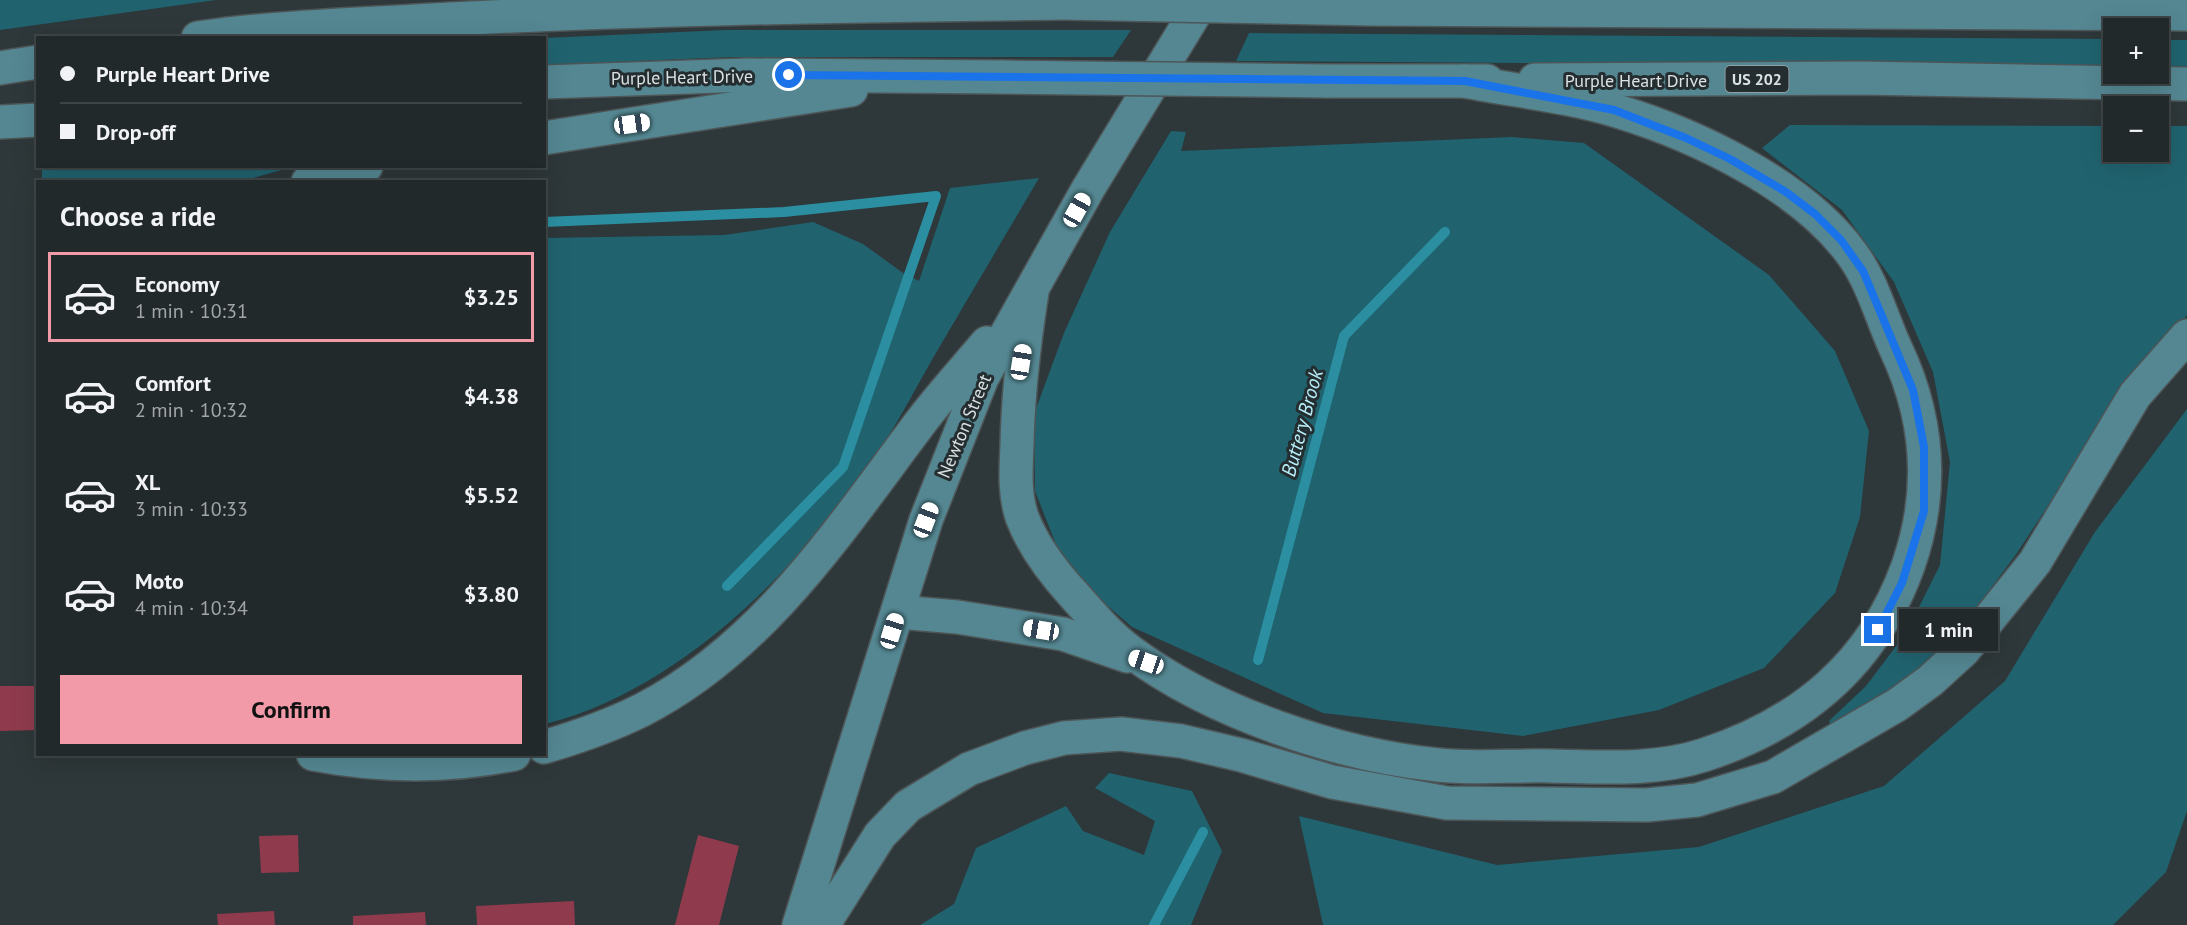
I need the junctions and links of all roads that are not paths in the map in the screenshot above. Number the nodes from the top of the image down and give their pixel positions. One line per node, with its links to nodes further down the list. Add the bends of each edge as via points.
1 (1203, 0): 16 (main road, Newton Street, via 1088,189)
2 (922, 2): 3 (main road, bridge); 4 (main road, via 508,16)
3 (2187, 14)
4 (218, 36)
5 (36, 62): 6 (main road)
6 (0, 68)
7 (922, 75): 8 (main road, Purple Heart Drive / US 202, bridge); 9 (main road, Purple Heart Drive / US 202, via 666,76); 13 (main road, via 786,102)
8 (1465, 81): 10 (main road, Purple Heart Drive / US 202, via 1860,78); 19 (main road, via 1614,110 1700,144 1786,192 1828,226 1853,255 1904,365 1918,408 1924,447 1926,490 1920,530 1887,615 1857,660 1799,709 1723,748 1684,761 1647,766 1461,767 1372,753 1247,716)
9 (546, 82)
10 (2187, 84)
11 (36, 120): 12 (main road)
12 (0, 122)
13 (546, 138)
14 (359, 168): 15 (main road)
15 (315, 180)
16 (1032, 292): 18 (main road, Newton Street, via 982,378 926,520); 19 (main road, via 1018,397 1017,501 1034,542 1057,576 1112,636); 20 (main road, via 922,421 802,579 753,627 700,672 643,709 589,734)
17 (2187, 336): 24 (main road, via 2135,395 2035,562 1964,650 1897,705 1773,777 1723,794 1672,803 1621,807 1447,803 1332,782 1181,741 1121,734 1064,738 969,769 908,806 880,835)
18 (898, 612): 19 (main road, via 1063,634); 23 (main road, Newton Street)
19 (1146, 662)
20 (546, 746)
21 (324, 756): 22 (main road, via 415,766)
22 (504, 756)
23 (800, 925)
24 (823, 925)

